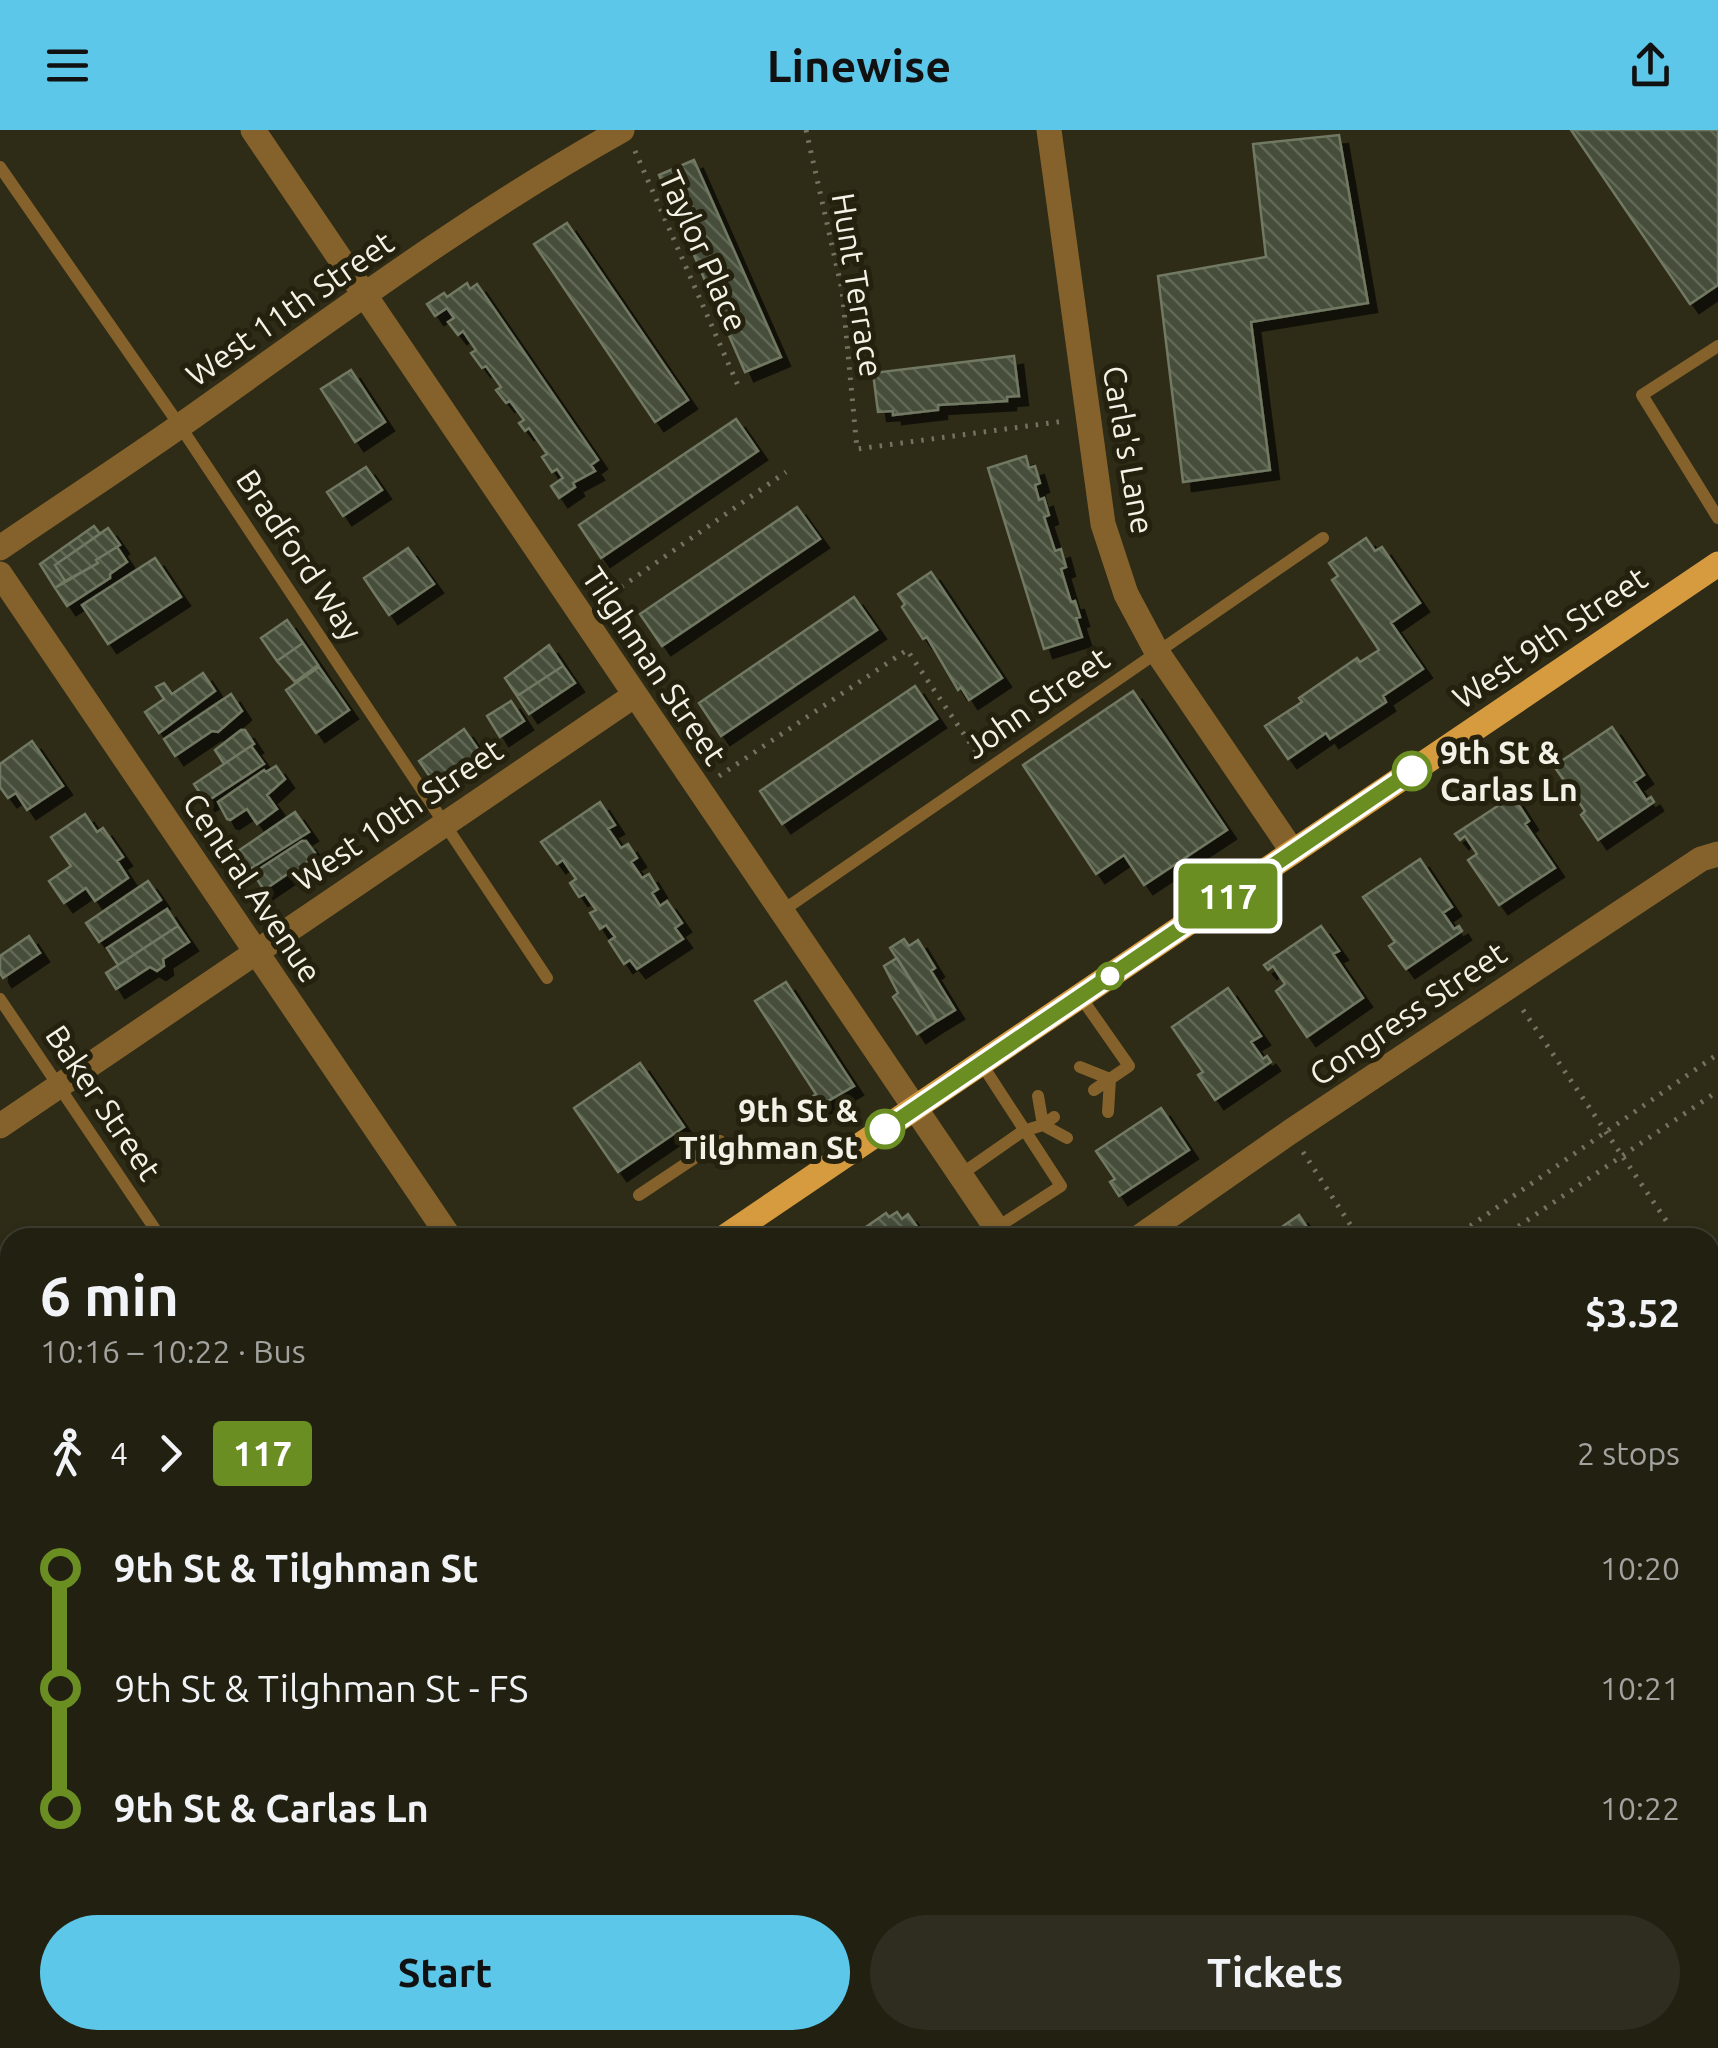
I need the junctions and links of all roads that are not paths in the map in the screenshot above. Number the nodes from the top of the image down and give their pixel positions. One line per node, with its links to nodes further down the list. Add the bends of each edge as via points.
1 (253, 130): 5 (street, Tilghman Street)
2 (1049, 130): 13 (street, Carla's Lane, via 1103,524 1126,594)
3 (628, 139): 5 (street, West 11th Street, via 548,171)
4 (0, 168): 7 (lane, Bradford Way)
5 (364, 294): 7 (street, West 11th Street); 14 (street, Tilghman Street)
6 (1718, 346): 8 (lane, via 1642,395)
7 (180, 426): 10 (street, West 11th Street); 15 (lane, Bradford Way)
8 (1718, 518)
9 (1322, 538): 13 (lane, John Street)
10 (0, 548)
11 (1718, 564): 16 (main road, West 9th Street)
12 (0, 574): 19 (street, Central Avenue)
13 (1157, 652): 16 (street, Carla's Lane); 18 (lane, John Street)
14 (635, 695): 15 (street, West 10th Street); 18 (street, Tilghman Street)
15 (445, 824): 19 (street, West 10th Street); 20 (lane, Bradford Way)
16 (1292, 852): 21 (main road, West 9th Street)
17 (1718, 854): 43 (street, Congress Street, via 1701,858)
18 (782, 911): 29 (street, Tilghman Street)
19 (256, 950): 26 (street, West 10th Street); 39 (street, Central Avenue)
20 (547, 978)
21 (1080, 996): 23 (main road, West 9th Street); 25 (lane, via 1129,1066)
22 (0, 999): 26 (lane, Baker Street)
23 (981, 1063): 29 (main road, West 9th Street); 33 (lane)
24 (1080, 1067): 25 (lane)
25 (1110, 1079): 27 (lane); 30 (lane)
26 (59, 1086): 32 (street, West 10th Street); 38 (lane, Baker Street)
27 (1094, 1090)
28 (1038, 1096): 31 (lane)
29 (915, 1108): 36 (street, Tilghman Street); 40 (main road, West 9th Street)
30 (1108, 1112)
31 (1049, 1121): 33 (lane); 34 (lane)
32 (0, 1126)
33 (1023, 1131): 36 (lane); 42 (lane, via 1061,1186)
34 (1066, 1138)
35 (720, 1141): 37 (lane)
36 (960, 1175): 41 (street, Tilghman Street)
37 (639, 1195)
38 (154, 1228)
39 (443, 1228)
40 (738, 1228)
41 (997, 1228)
42 (1006, 1228)
43 (1152, 1228)

